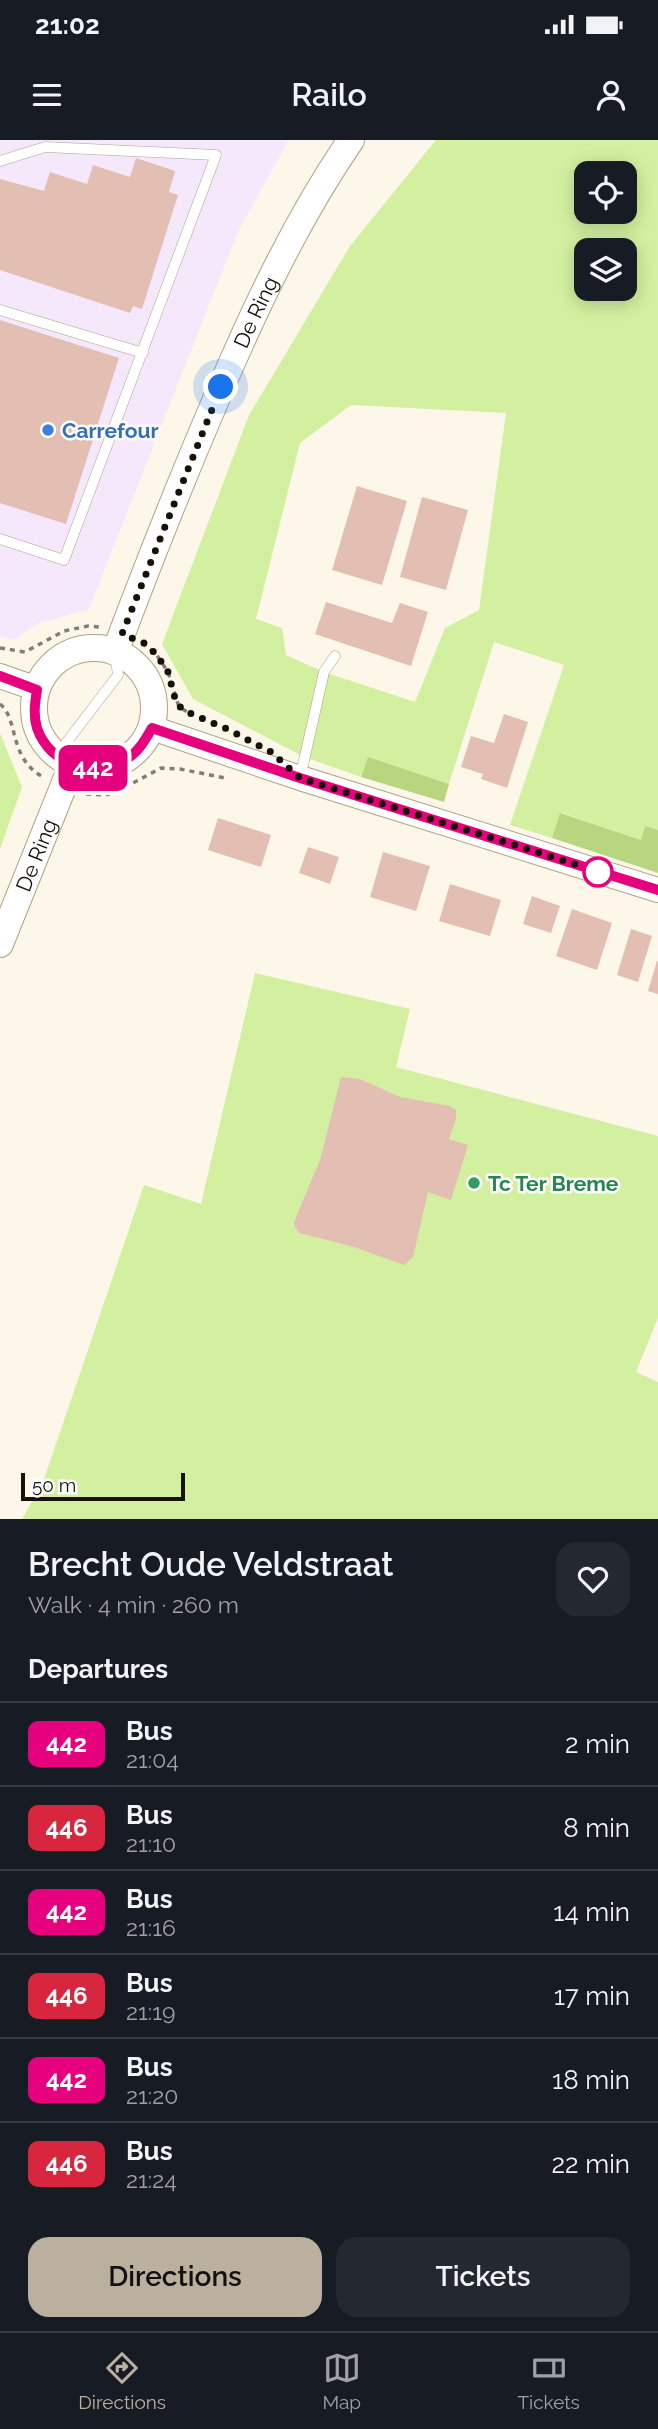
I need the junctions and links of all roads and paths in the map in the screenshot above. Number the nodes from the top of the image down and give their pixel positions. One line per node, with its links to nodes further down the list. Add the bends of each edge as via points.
1 (351, 140): 6 (main road, De Ring, via 290,240 241,341)
2 (0, 161): 4 (lane, via 45,147 216,155)
3 (0, 310): 4 (lane)
4 (143, 353): 5 (lane, via 64,560)
5 (0, 539)
6 (118, 643): 7 (path, via 101,627 88,626 64,631 25,652); 10 (main road, via 75,651 58,660); 12 (path, via 150,647 168,672 179,707); 13 (main road, via 151,689 155,708); 14 (lane, via 118,675 66,743)
7 (0, 648)
8 (335, 656): 15 (lane, via 324,672)
9 (0, 676): 10 (street)
10 (37, 690): 14 (main road, via 37,728)
11 (0, 704): 14 (path, via 6,710 15,744 39,775)
12 (203, 719)
13 (152, 728): 14 (main road, via 130,757); 15 (street)
14 (68, 775): 16 (path, via 85,794 105,795 167,768); 18 (main road, De Ring)
15 (300, 778): 17 (street)
16 (229, 779)
17 (658, 890)
18 (0, 944)

